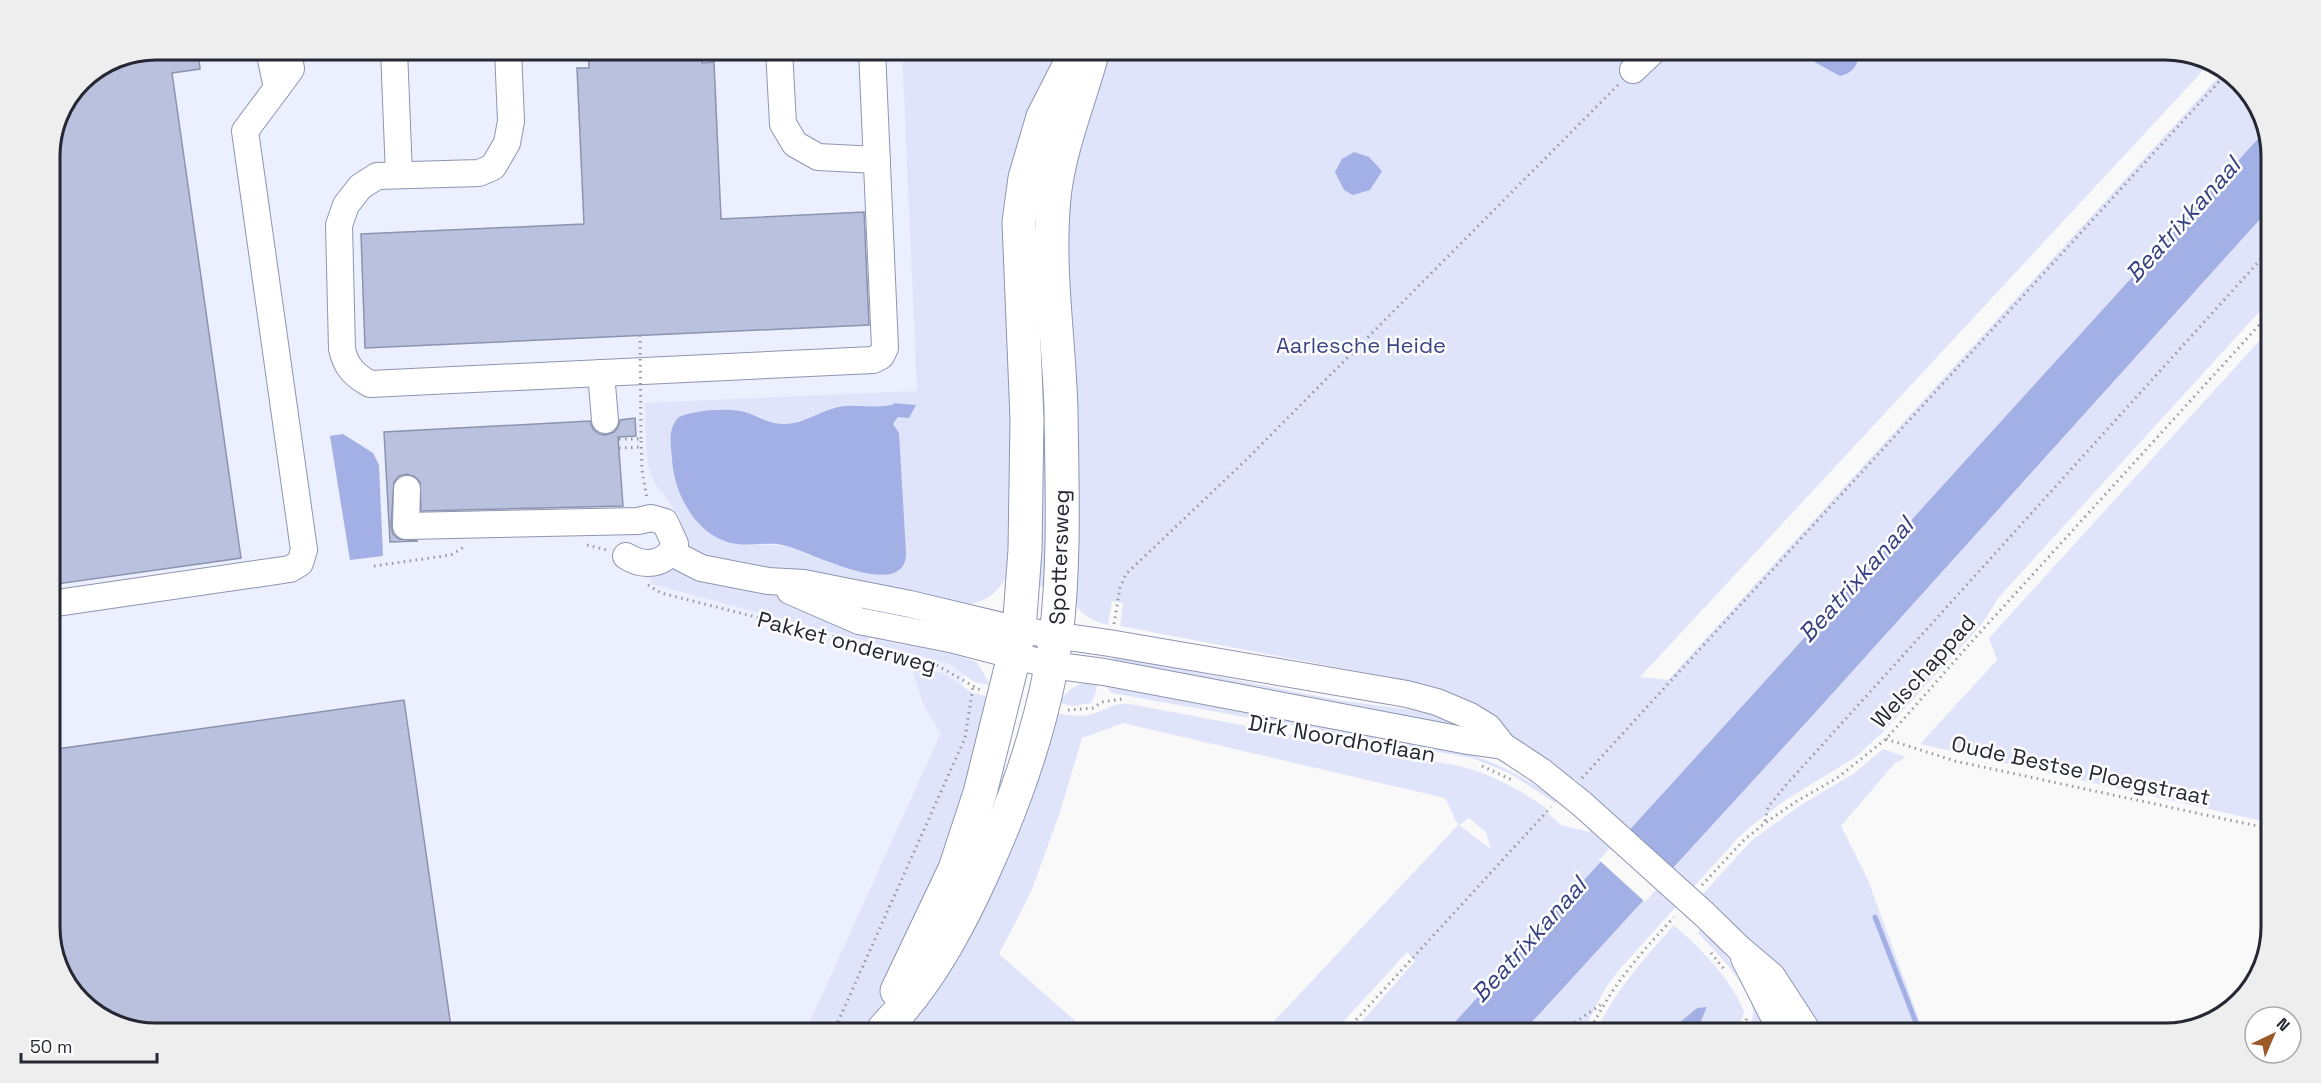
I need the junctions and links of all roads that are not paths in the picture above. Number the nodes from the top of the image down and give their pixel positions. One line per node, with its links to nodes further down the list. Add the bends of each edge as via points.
1 (272, 60): 11 (street)
2 (290, 60): 11 (street, via 291,69)
3 (394, 60): 13 (street)
4 (508, 60): 13 (street, via 511,121 507,143 493,167 479,173)
5 (780, 60): 12 (street, via 783,124 795,144 818,157)
6 (872, 60): 12 (street)
7 (1075, 60): 20 (main road, Spottersweg, via 1043,117 1025,178 1019,222 1027,419 1025,550)
8 (1091, 60): 21 (main road, Spottersweg, via 1066,135 1055,190 1053,257 1063,547)
9 (1644, 60): 10 (street)
10 (1633, 70)
11 (277, 88): 19 (street, via 245,131 304,550 300,563 290,569)
12 (877, 159): 14 (street, via 885,348 881,356 873,360)
13 (399, 175): 14 (street, via 377,176 360,187 346,205 339,225 342,349 345,363 355,376 370,384)
14 (601, 373): 15 (street)
15 (612, 430)
16 (407, 489): 17 (street, via 406,526 651,518 665,522 675,544)
17 (672, 553): 18 (street, via 654,563); 20 (street, Pakket onderweg, via 701,568 768,581 859,621 950,639)
18 (631, 559)
19 (60, 603)
20 (1017, 643): 21 (street, Pakket onderweg); 24 (main road, Spottersweg, via 980,793 955,869)
21 (1054, 651): 22 (street, Dirk Noordhoflaan, via 1104,672); 22 (street, Dirk Noordhoflaan, via 1109,643 1417,697 1470,716 1488,727); 25 (main road, Spottersweg, via 1043,704 1010,812 943,954)
22 (1503, 746): 23 (street, Dirk Noordhoflaan, bridge, via 1541,771 1560,803 1704,914)
23 (1740, 950): 26 (street, Dirk Noordhoflaan); 27 (street, Dirk Noordhoflaan, via 1772,976)
24 (886, 1023)
25 (890, 1023)
26 (1776, 1023)
27 (1802, 1023)

